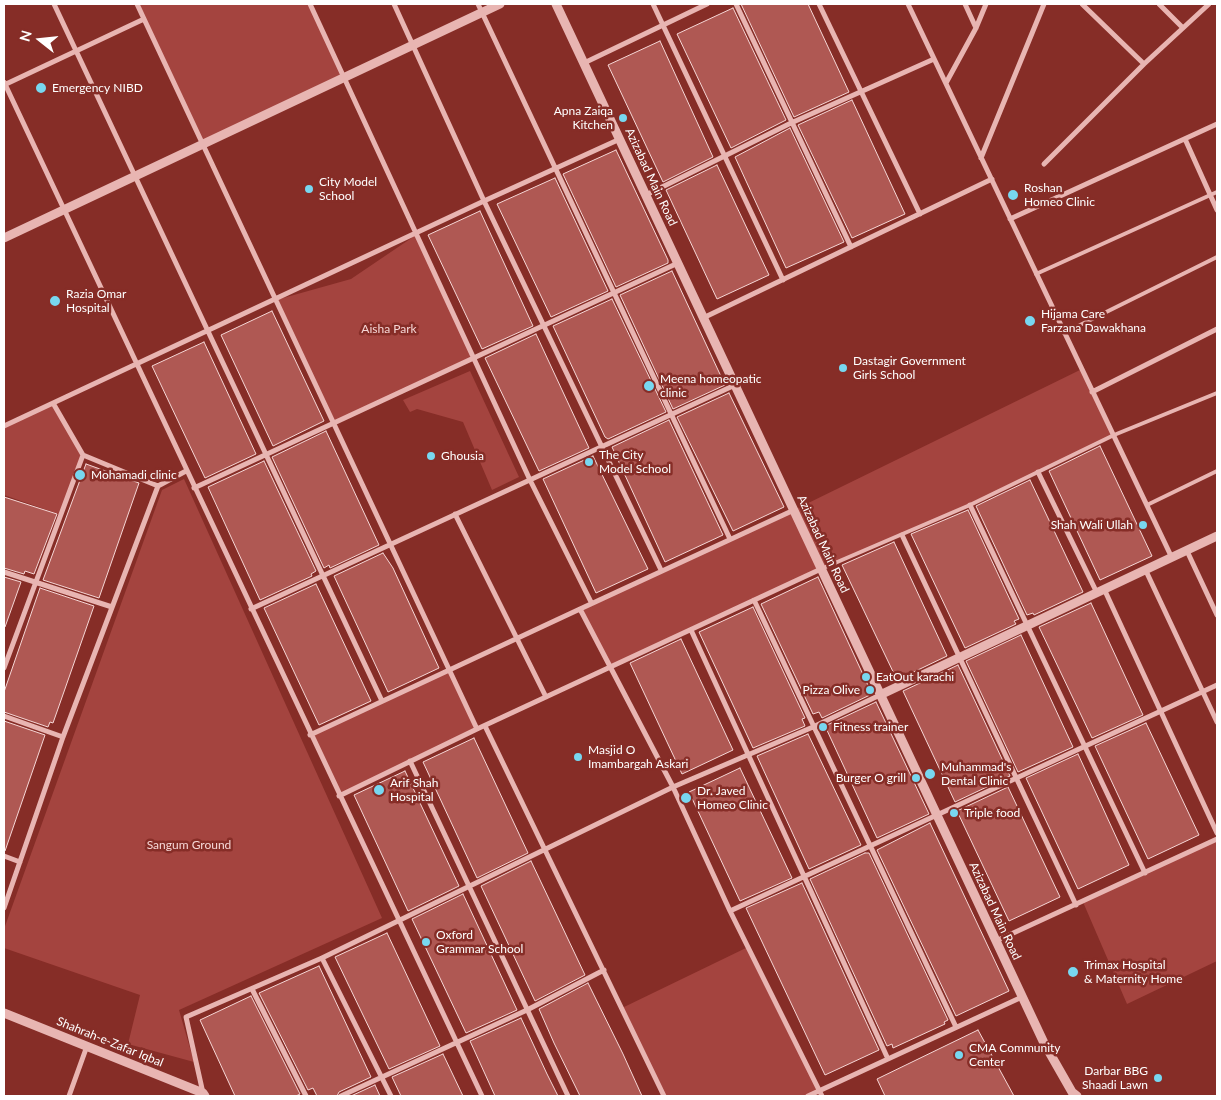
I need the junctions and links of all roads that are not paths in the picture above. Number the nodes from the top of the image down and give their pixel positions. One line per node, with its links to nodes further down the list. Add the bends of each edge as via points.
1 (54, 4): 24 (street)
2 (137, 4): 19 (street)
3 (310, 4): 28 (street)
4 (394, 4): 23 (street)
5 (500, 4): 18 (street)
6 (556, 4): 26 (street, Azizabad Main Road)
7 (653, 4): 20 (street)
8 (707, 4): 20 (street)
9 (736, 4): 32 (street)
10 (819, 4): 31 (street)
11 (908, 4): 25 (street)
12 (965, 4): 21 (street)
13 (986, 4): 21 (street)
14 (1044, 4): 38 (street)
15 (1082, 4): 27 (street)
16 (1159, 4): 22 (street)
17 (1210, 4): 22 (street)
18 (480, 8): 23 (street); 40 (street)
19 (144, 19): 24 (street); 36 (street)
20 (663, 25): 26 (street); 37 (street)
21 (976, 28): 29 (street)
22 (1183, 28): 27 (street)
23 (413, 44): 28 (street); 46 (street)
24 (76, 51): 30 (street); 41 (street)
25 (934, 59): 29 (street); 31 (street)
26 (584, 63): 35 (street, Azizabad Main Road)
27 (1144, 64): 39 (street)
28 (344, 77): 36 (street); 51 (street)
29 (946, 83): 38 (street)
30 (4, 84): 47 (street)
31 (860, 92): 32 (street); 49 (street)
32 (791, 123): 37 (street); 53 (street)
33 (1217, 124): 34 (street)
34 (1185, 138): 45 (street); 50 (street)
35 (620, 140): 40 (street); 44 (street, Azizabad Main Road)
36 (202, 144): 41 (street); 59 (street)
37 (723, 156): 44 (street); 57 (street)
38 (981, 158): 42 (street)
39 (1044, 164)
40 (556, 169): 46 (street); 58 (street)
41 (135, 176): 47 (street); 63 (street)
42 (992, 179): 49 (street); 50 (street)
43 (1217, 192): 45 (lane)
44 (646, 195): 55 (street, Azizabad Main Road)
45 (1211, 195): 48 (street); 56 (lane)
46 (484, 201): 51 (street); 61 (street)
47 (63, 210): 52 (street); 66 (street)
48 (1217, 210)
49 (920, 214): 53 (street)
50 (1010, 219): 56 (street)
51 (416, 234): 59 (street); 65 (street)
52 (4, 238)
53 (851, 247): 57 (street)
54 (1217, 257): 64 (lane)
55 (678, 263): 58 (street); 60 (street, Azizabad Main Road)
56 (1036, 274): 64 (street)
57 (783, 280): 60 (street)
58 (614, 293): 61 (street); 71 (street)
59 (276, 300): 63 (street); 72 (street)
60 (704, 318): 67 (street, Azizabad Main Road)
61 (546, 325): 65 (street); 75 (street)
62 (1217, 329): 68 (street)
63 (208, 331): 66 (street); 77 (street)
64 (1064, 333): 68 (street)
65 (474, 359): 72 (street); 81 (street)
66 (136, 365): 70 (street); 78 (street)
67 (735, 385): 71 (street); 86 (street, Azizabad Main Road)
68 (1092, 392): 74 (street)
69 (1217, 393): 74 (lane)
70 (53, 403): 73 (street); 76 (street)
71 (671, 414): 75 (street); 90 (street)
72 (334, 424): 77 (street); 91 (street)
73 (4, 426)
74 (1114, 436): 80 (lane); 85 (street)
75 (603, 446): 81 (street); 95 (street)
76 (83, 455): 82 (street); 99 (street)
77 (266, 455): 83 (street); 98 (street)
78 (186, 471): 82 (street); 83 (street)
79 (1217, 471): 85 (lane)
80 (1038, 472): 84 (lane); 100 (street)
81 (530, 480): 87 (street); 102 (street)
82 (158, 486): 103 (street)
83 (194, 488): 104 (street)
84 (970, 505): 88 (lane); 107 (street)
85 (1147, 505): 93 (street)
86 (794, 510): 90 (street); 94 (street, Azizabad Main Road)
87 (455, 514): 91 (street); 109 (street)
88 (902, 535): 94 (lane); 110 (street)
89 (1217, 536): 92 (street)
90 (730, 539): 95 (street)
91 (390, 544): 98 (street); 113 (street)
92 (1187, 551): 93 (street); 106 (street)
93 (1172, 558): 96 (street)
94 (821, 569): 101 (street); 116 (street, Azizabad Main Road)
95 (661, 570): 102 (street)
96 (1146, 571): 100 (street); 115 (street)
97 (4, 572): 99 (street)
98 (323, 576): 104 (street); 118 (street)
99 (36, 582): 103 (street); 112 (street)
100 (1101, 592): 107 (street); 119 (street)
101 (754, 600): 108 (street); 123 (street)
102 (591, 602): 105 (street)
103 (112, 607): 126 (street)
104 (251, 609): 125 (street)
105 (580, 609): 109 (street); 111 (street)
106 (1217, 615)
107 (1028, 626): 110 (street); 127 (street)
108 (691, 630): 111 (street); 128 (street)
109 (516, 638): 113 (street); 117 (street)
110 (960, 658): 116 (street); 130 (street)
111 (609, 667): 117 (street); 131 (street)
112 (4, 668)
113 (449, 669): 118 (street); 124 (street)
114 (1217, 685): 115 (street)
115 (1203, 692): 119 (street); 121 (street)
116 (880, 695): 123 (street); 133 (street, Azizabad Main Road)
117 (546, 697): 122 (street)
118 (382, 701): 125 (street)
119 (1161, 711): 127 (street); 134 (street)
120 (4, 716): 126 (street)
121 (1217, 722)
122 (485, 726): 124 (street); 137 (street)
123 (812, 727): 128 (street); 136 (street)
124 (477, 729): 129 (street)
125 (310, 735): 132 (street)
126 (63, 737): 139 (street)
127 (1085, 746): 130 (street); 140 (street)
128 (748, 754): 131 (street); 141 (street)
129 (410, 761): 132 (street); 142 (street)
130 (1016, 778): 133 (street); 143 (street)
131 (673, 787): 137 (street); 145 (street)
132 (339, 796): 146 (street)
133 (937, 815): 136 (street); 147 (street, Azizabad Main Road)
134 (1217, 833)
135 (1217, 839): 140 (street)
136 (870, 846): 141 (street); 154 (street)
137 (544, 850): 142 (street); 149 (street)
138 (4, 856): 139 (street)
139 (20, 862): 144 (street)
140 (1145, 873): 143 (street)
141 (804, 877): 145 (street); 157 (street)
142 (469, 885): 146 (street); 152 (street)
143 (1076, 905): 147 (street)
144 (4, 908)
145 (730, 911): 160 (street)
146 (398, 919): 148 (street); 155 (street)
147 (996, 941): 151 (street, Azizabad Main Road)
148 (322, 958): 150 (street); 158 (street)
149 (604, 970): 152 (street); 168 (street)
150 (252, 989): 159 (street, via 186,1017); 163 (street)
151 (1022, 997): 154 (street); 161 (street, Azizabad Main Road)
152 (527, 1010): 155 (street); 167 (street)
153 (4, 1013): 156 (street, Shahrah-e-Zafar Iqbal)
154 (956, 1028): 157 (street)
155 (456, 1042): 158 (street); 166 (street)
156 (87, 1046): 159 (street, Shahrah-e-Zafar Iqbal); 162 (street)
157 (888, 1059): 160 (street)
158 (382, 1077): 164 (street); 165 (street)
159 (204, 1094)
160 (821, 1094): 169 (street)
161 (1074, 1095)
162 (69, 1096)
163 (306, 1096)
164 (340, 1096)
165 (391, 1096)
166 (482, 1096)
167 (568, 1096)
168 (664, 1096)
169 (808, 1096)

